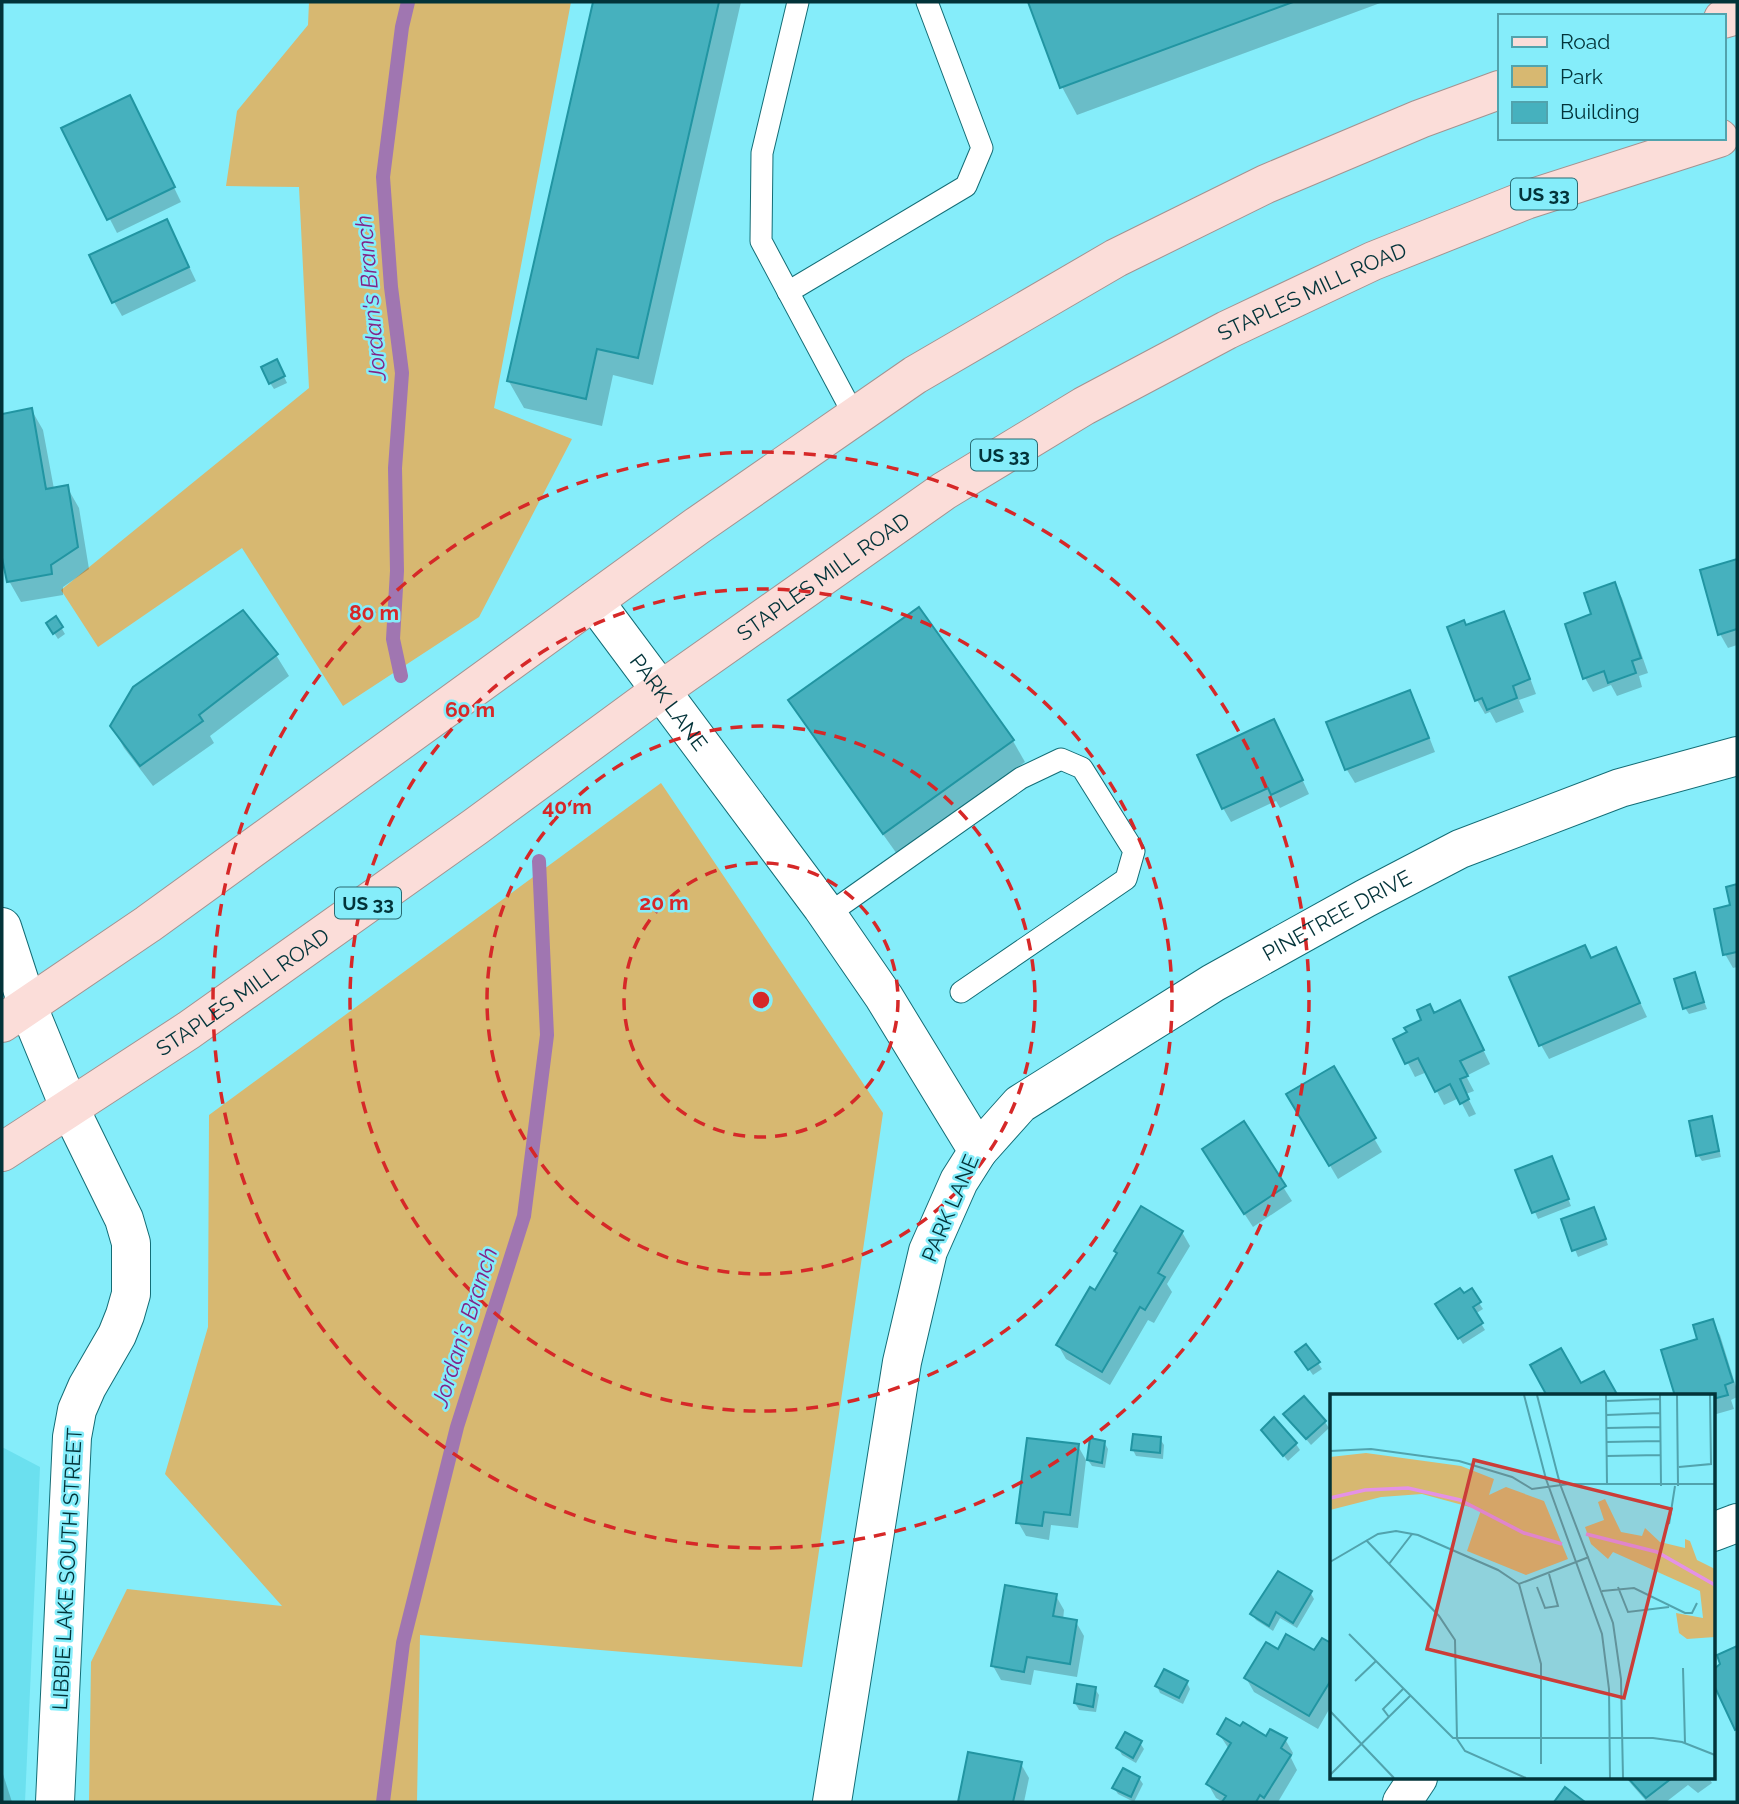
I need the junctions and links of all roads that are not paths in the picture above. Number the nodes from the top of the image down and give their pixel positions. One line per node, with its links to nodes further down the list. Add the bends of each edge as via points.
1 (798, 2): 5 (lane, via 762,153 761,241)
2 (926, 2): 5 (lane, via 982,148 966,186)
3 (1498, 90): 6 (main road, via 1279,179 1116,258 915,375)
4 (1715, 140): 8 (main road, STAPLES MILL ROAD / US 33, via 1525,200 1373,261 1227,330 1084,406 944,491)
5 (788, 292): 6 (lane)
6 (855, 417): 7 (main road)
7 (594, 601): 8 (street, PARK LANE); 13 (main road, via 307,811)
8 (660, 691): 10 (street, PARK LANE); 14 (main road, STAPLES MILL ROAD / US 33, via 189,1030)
9 (1737, 756): 15 (street, PINETREE DRIVE, via 1620,788 1460,849 1213,984 1020,1104)
10 (827, 915): 12 (lane, via 1021,778 1061,759 1082,768 1133,851 1126,878); 15 (street, PARK LANE)
11 (2, 927): 13 (street, LIBBIE LAKE SOUTH STREET)
12 (961, 992)
13 (15, 1015): 14 (street, LIBBIE LAKE SOUTH STREET)
14 (70, 1109): 16 (main road, STAPLES MILL ROAD / US 33); 20 (street, LIBBIE LAKE SOUTH STREET, via 124,1219 132,1270 125,1315 77,1410 72,1437)
15 (978, 1151): 21 (street, PARK LANE, via 959,1181 928,1251 902,1362)
16 (2, 1152)
17 (1737, 1523): 18 (street)
18 (1714, 1532)
19 (1417, 1780): 22 (street)
20 (55, 1802)
21 (832, 1802)
22 (1402, 1802)

